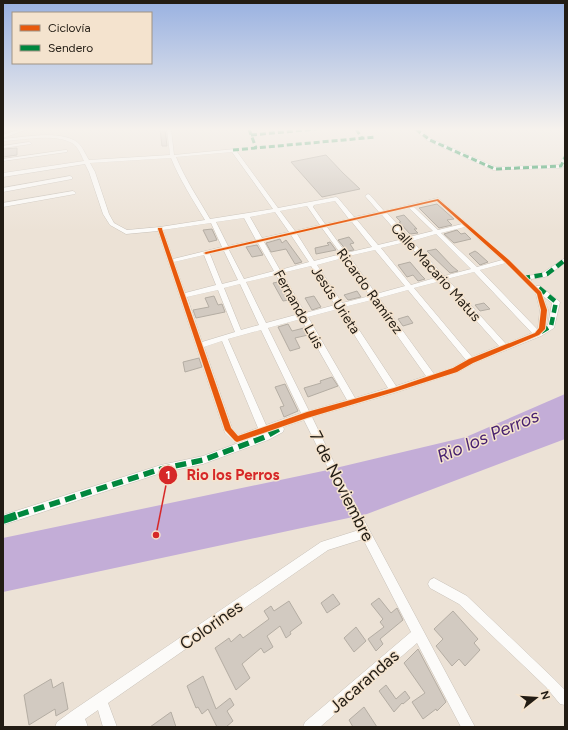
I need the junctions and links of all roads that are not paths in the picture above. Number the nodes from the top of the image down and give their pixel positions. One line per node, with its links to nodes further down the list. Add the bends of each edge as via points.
1 (80, 163): 7 (street)
2 (88, 163): 22 (street, via 112,224 126,232)
3 (176, 163): 19 (street, 7 de Noviembre)
4 (242, 163): 15 (street, Jesús Urieta)
5 (482, 163): 6 (street, via 495,169 561,166)
6 (562, 163)
7 (3, 174)
8 (70, 178): 9 (street)
9 (3, 190)
10 (73, 193): 13 (street)
11 (368, 196): 16 (street, Calle Macario Matus)
12 (312, 204): 15 (street); 18 (street, via 336,199); 21 (street, Ricardo Ramírez, via 310,207)
13 (3, 206)
14 (410, 206): 16 (street); 20 (street, via 438,200); 23 (street)
15 (276, 211): 17 (street); 24 (street, Jesús Urieta)
16 (382, 213): 18 (street); 26 (street, Calle Macario Matus)
17 (246, 216): 19 (street); 25 (street, Fernando Luis)
18 (354, 219): 21 (street); 28 (street)
19 (210, 220): 22 (street); 27 (street, 7 de Noviembre)
20 (466, 224): 23 (street); 33 (street)
21 (324, 226): 24 (street); 30 (street, Ricardo Ramírez)
22 (160, 229): 32 (street)
23 (436, 232): 26 (street); 35 (street)
24 (293, 233): 25 (street); 34 (street, Jesús Urieta)
25 (260, 240): 27 (street); 36 (street, Fernando Luis)
26 (406, 240): 28 (street); 37 (street, Calle Macario Matus)
27 (226, 248): 29 (street); 39 (street, 7 de Noviembre)
28 (376, 248): 30 (street); 41 (street)
29 (206, 253): 32 (street); 40 (street)
30 (344, 255): 34 (street); 43 (street, Ricardo Ramírez)
31 (565, 260): 38 (street, via 543,276)
32 (171, 261): 42 (street)
33 (507, 261): 35 (street); 38 (street)
34 (312, 263): 36 (street); 44 (street, Jesús Urieta)
35 (475, 269): 37 (street); 48 (street)
36 (278, 271): 39 (street); 45 (street, Fernando Luis)
37 (443, 278): 41 (street); 51 (street, Calle Macario Matus)
38 (525, 278): 48 (street, via 539,293 544,310 542,329); 48 (street, via 556,302 551,326)
39 (242, 280): 40 (street); 46 (street, 7 de Noviembre)
40 (219, 286): 42 (street); 47 (street)
41 (409, 288): 43 (street); 52 (street)
42 (183, 296): 50 (street)
43 (375, 296): 44 (street); 53 (street, Ricardo Ramírez)
44 (340, 305): 45 (street); 54 (street, Jesús Urieta)
45 (303, 316): 46 (street); 55 (street, Fernando Luis)
46 (265, 327): 47 (street); 56 (street, 7 de Noviembre)
47 (239, 333): 49 (street)
48 (537, 334): 51 (street)
49 (224, 338): 50 (street); 57 (street)
50 (200, 345): 57 (street, via 228,430 237,439)
51 (505, 348): 52 (street)
52 (471, 361): 53 (street)
53 (432, 378): 54 (street)
54 (394, 390): 55 (street)
55 (352, 401): 56 (street)
56 (307, 415): 57 (street); 58 (street, via 265,437 203,460 161,469); 59 (street, 7 de Noviembre)
57 (263, 430)
58 (3, 520)
59 (367, 536): 61 (street, 7 de Noviembre); 63 (street, Colorines, via 325,546)
60 (434, 584): 62 (street, via 463,600)
61 (418, 634): 67 (street, Jacarandas); 68 (street, 7 de Noviembre)
62 (565, 699)
63 (101, 701): 64 (street, Colorines); 66 (street)
64 (79, 721): 65 (street, Colorines)
65 (62, 727)
66 (110, 727)
67 (310, 727)
68 (468, 727)

